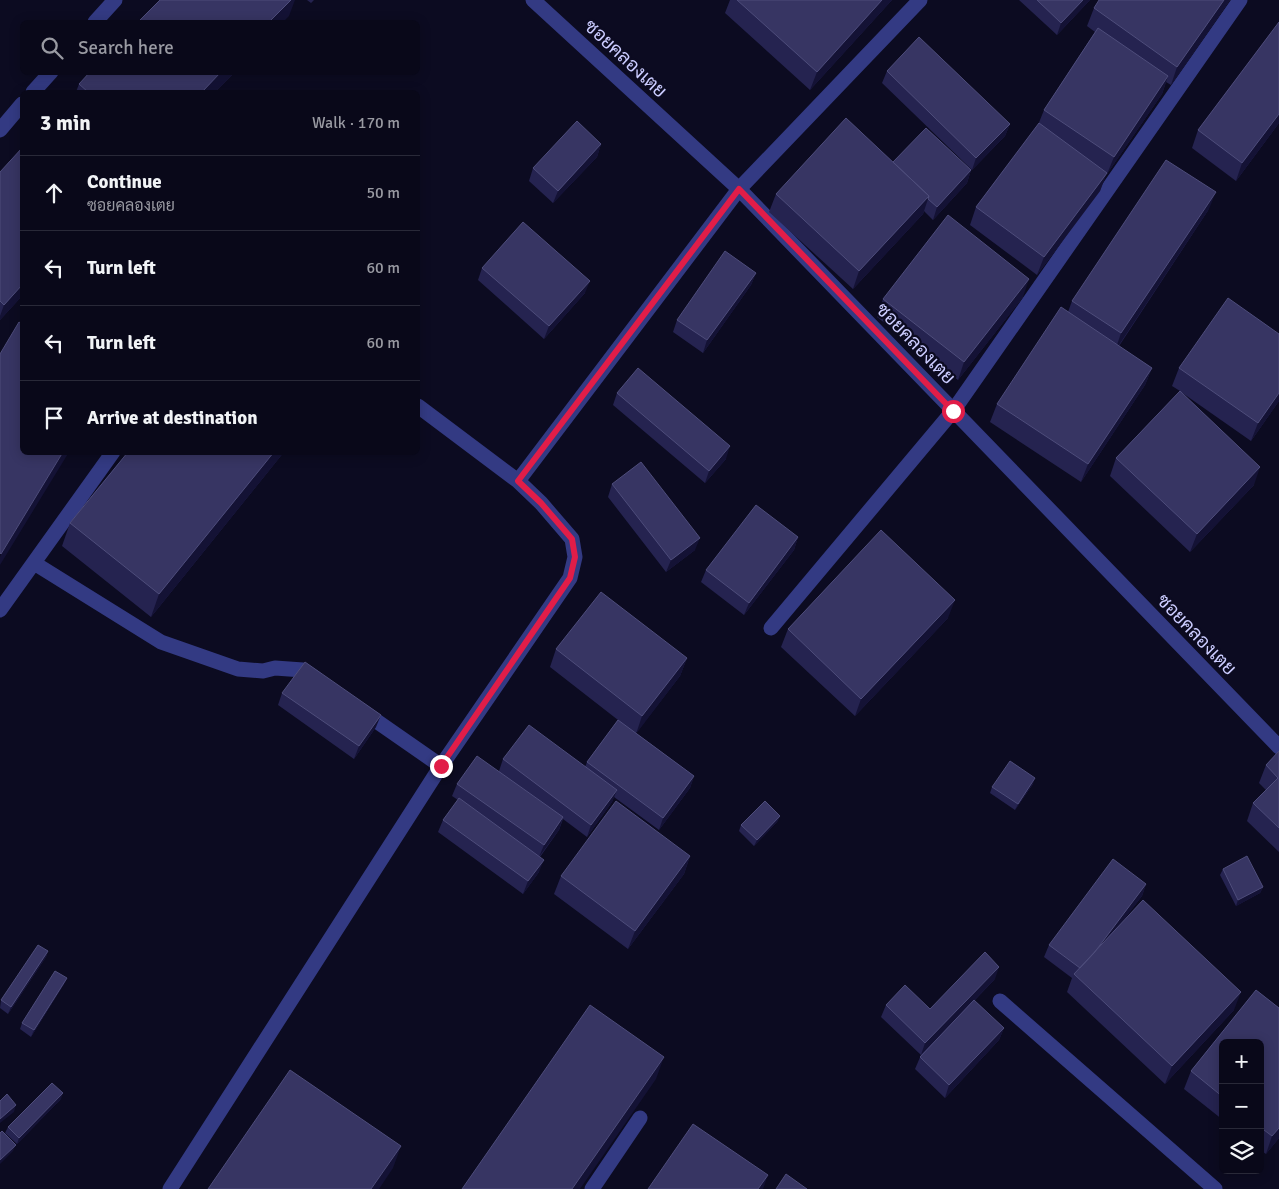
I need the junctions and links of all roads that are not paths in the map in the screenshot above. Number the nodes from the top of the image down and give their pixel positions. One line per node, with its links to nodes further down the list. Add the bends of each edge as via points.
1 (115, 0): 5 (street)
2 (533, 0): 10 (street, ซอยคลองเตย)
3 (920, 0): 10 (street)
4 (1240, 0): 12 (street)
5 (97, 20)
6 (48, 75): 7 (street)
7 (35, 90)
8 (20, 106): 9 (street)
9 (0, 130)
10 (739, 189): 12 (street, ซอยคลองเตย); 14 (street)
11 (420, 408): 14 (street)
12 (953, 411): 17 (street); 20 (street, ซอยคลองเตย)
13 (111, 455): 15 (street)
14 (518, 481): 21 (street, via 572,539 575,557 570,578)
15 (34, 563): 16 (street); 18 (street, via 162,642 238,669 303,670)
16 (0, 610)
17 (771, 628)
18 (328, 687)
19 (352, 704): 21 (street)
20 (1279, 748)
21 (441, 766): 24 (street)
22 (1000, 1001): 26 (street)
23 (640, 1118): 25 (street)
24 (170, 1189)
25 (592, 1189)
26 (1215, 1189)

